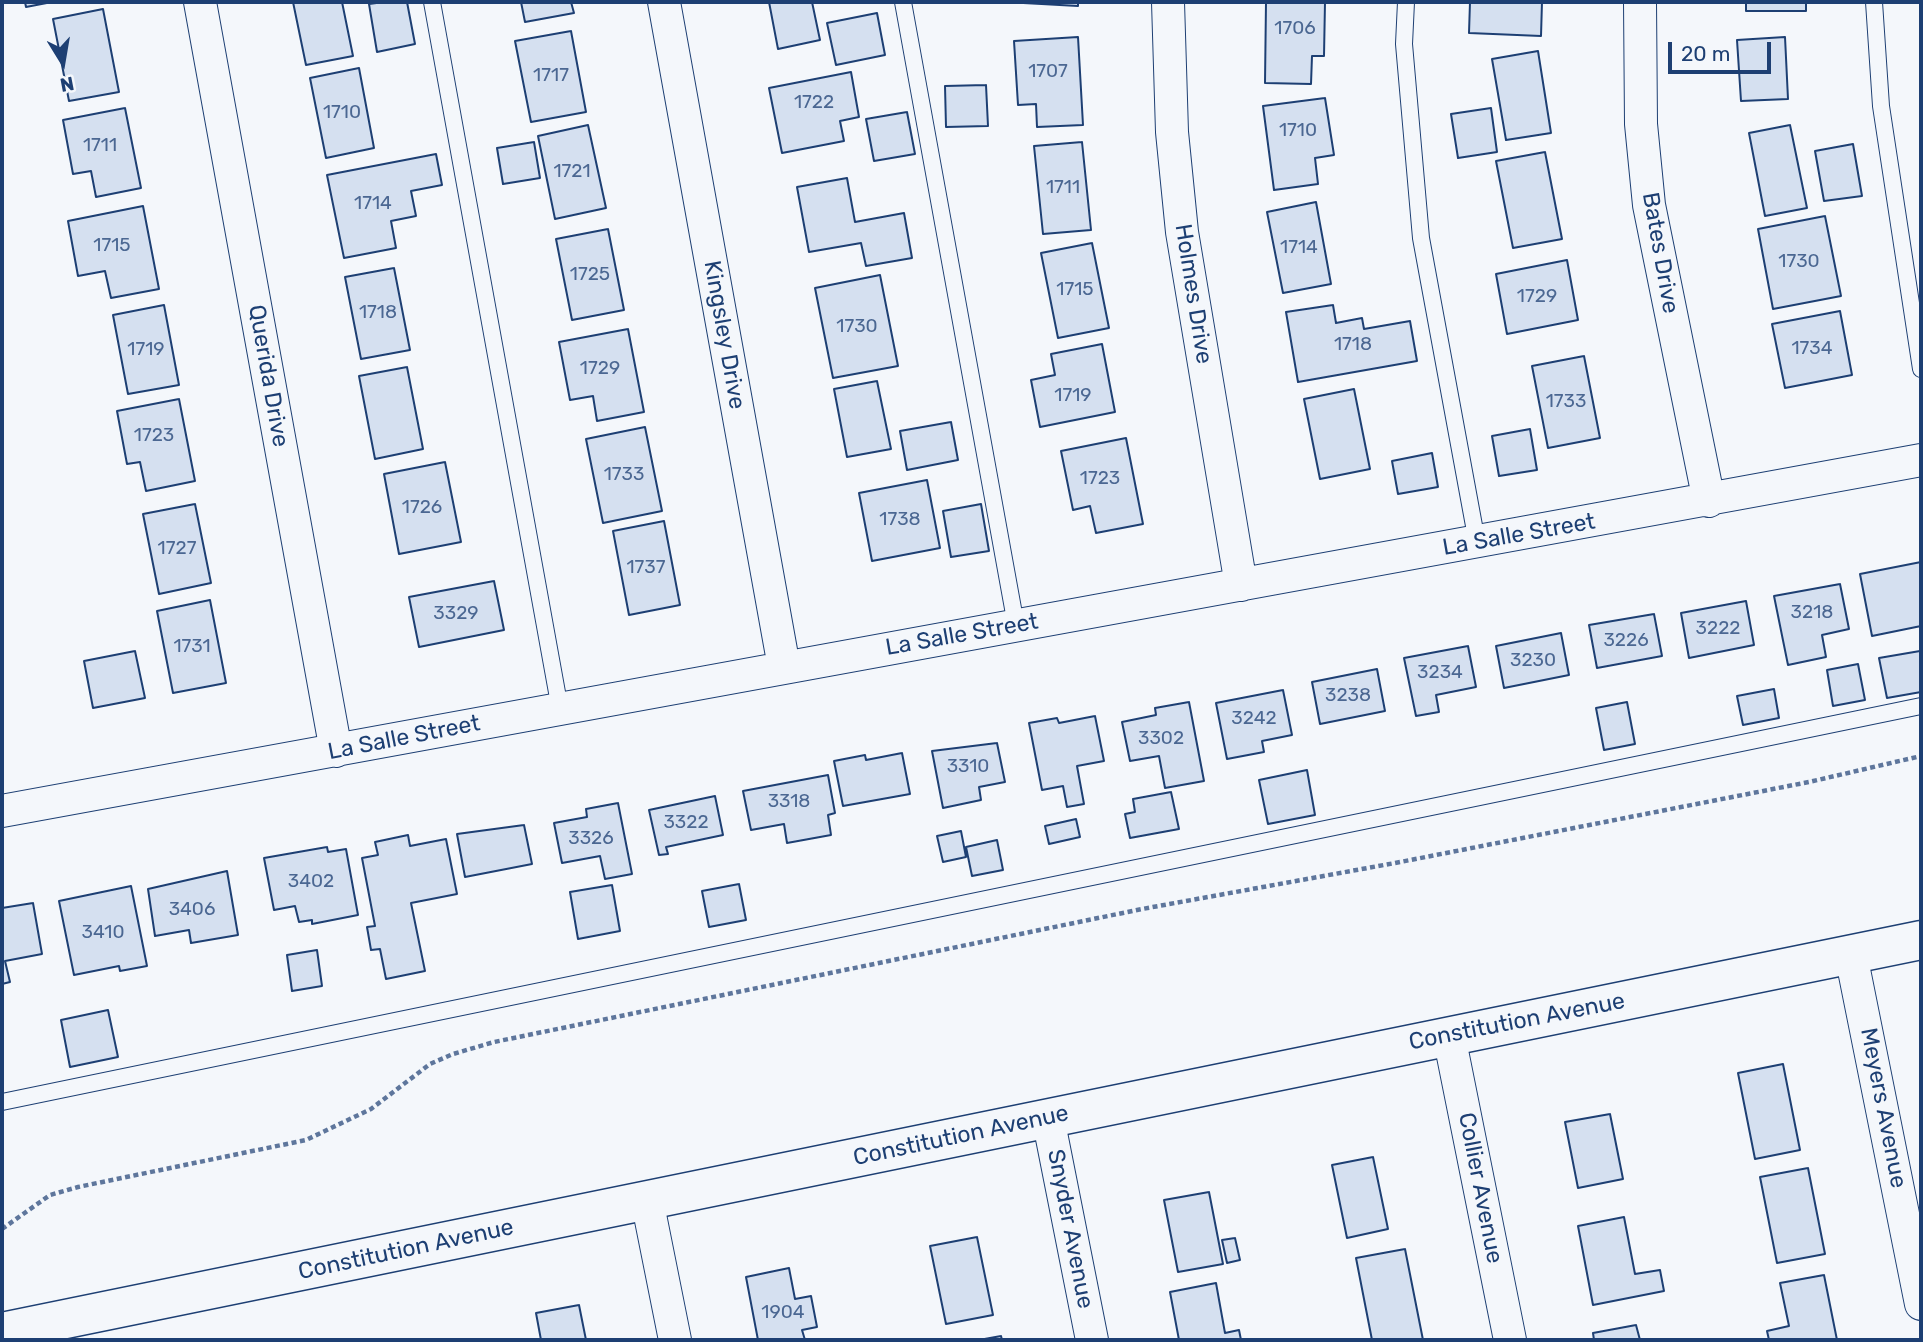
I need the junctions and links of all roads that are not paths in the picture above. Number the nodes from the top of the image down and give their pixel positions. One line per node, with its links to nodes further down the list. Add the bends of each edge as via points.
1 (200, 2): 18 (street, Querida Drive)
2 (432, 2): 17 (lane)
3 (664, 2): 15 (street, Kingsley Drive)
4 (903, 2): 14 (lane)
5 (1168, 2): 13 (street, Holmes Drive, via 1172,132 1182,232)
6 (1406, 2): 12 (lane, via 1404,44 1421,238)
7 (1640, 2): 11 (street, Bates Drive, via 1641,124 1649,205)
8 (1874, 2): 9 (lane, via 1881,106)
9 (1921, 369)
10 (1921, 460): 11 (street, La Salle Street)
11 (1709, 501): 12 (street, La Salle Street)
12 (1477, 542): 13 (street, La Salle Street)
13 (1241, 584): 14 (street, La Salle Street)
14 (1016, 625): 15 (street, La Salle Street)
15 (784, 667): 17 (street, La Salle Street)
16 (1921, 706): 23 (lane)
17 (560, 709): 18 (street, La Salle Street)
18 (336, 751): 19 (street, La Salle Street)
19 (2, 811)
20 (1921, 940): 21 (main road, Constitution Avenue)
21 (1851, 955): 22 (main road, Constitution Avenue); 26 (street, Meyers Avenue)
22 (1449, 1036): 24 (main road, Constitution Avenue); 30 (street, Collier Avenue)
23 (2, 1102)
24 (1048, 1118): 25 (main road, Constitution Avenue); 29 (street, Snyder Avenue)
25 (647, 1200): 27 (main road, Constitution Avenue); 28 (street)
26 (1921, 1304)
27 (2, 1332)
28 (676, 1340)
29 (1093, 1340)
30 (1510, 1340)

